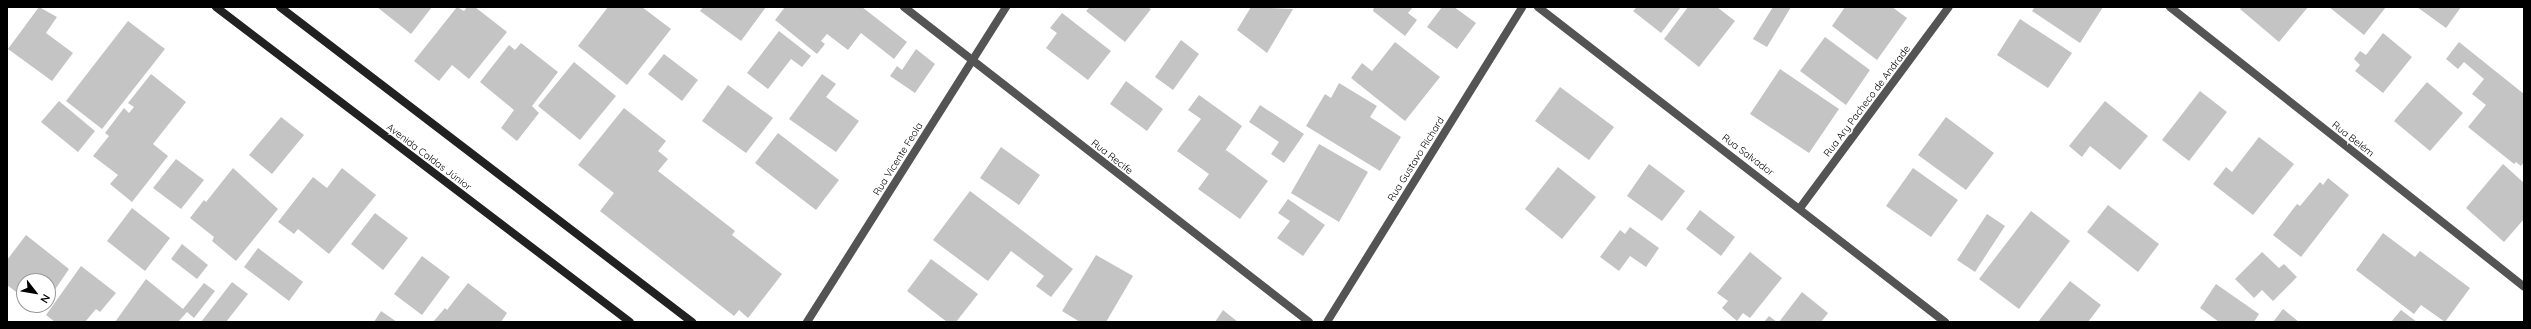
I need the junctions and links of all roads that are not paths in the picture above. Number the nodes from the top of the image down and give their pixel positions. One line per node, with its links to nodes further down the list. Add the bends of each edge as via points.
1 (216, 7): 12 (main road, Avenida Caldas Júnior)
2 (280, 7): 13 (main road)
3 (904, 7): 9 (street, Rua Recife)
4 (1006, 7): 9 (street, Rua Vicente Feola)
5 (1522, 7): 16 (street, Rua Gustavo Richard)
6 (1538, 7): 10 (street, Rua Salvador)
7 (1949, 7): 10 (street, Rua Ary Pacheco de Andrade)
8 (2170, 7): 11 (street, Rua Belém)
9 (971, 62): 14 (street, Rua Vicente Feola); 15 (street, Rua Recife)
10 (1800, 208): 17 (street, Rua Salvador)
11 (2524, 287)
12 (630, 322)
13 (692, 322)
14 (807, 322)
15 (1308, 322)
16 (1328, 322)
17 (1945, 322)

